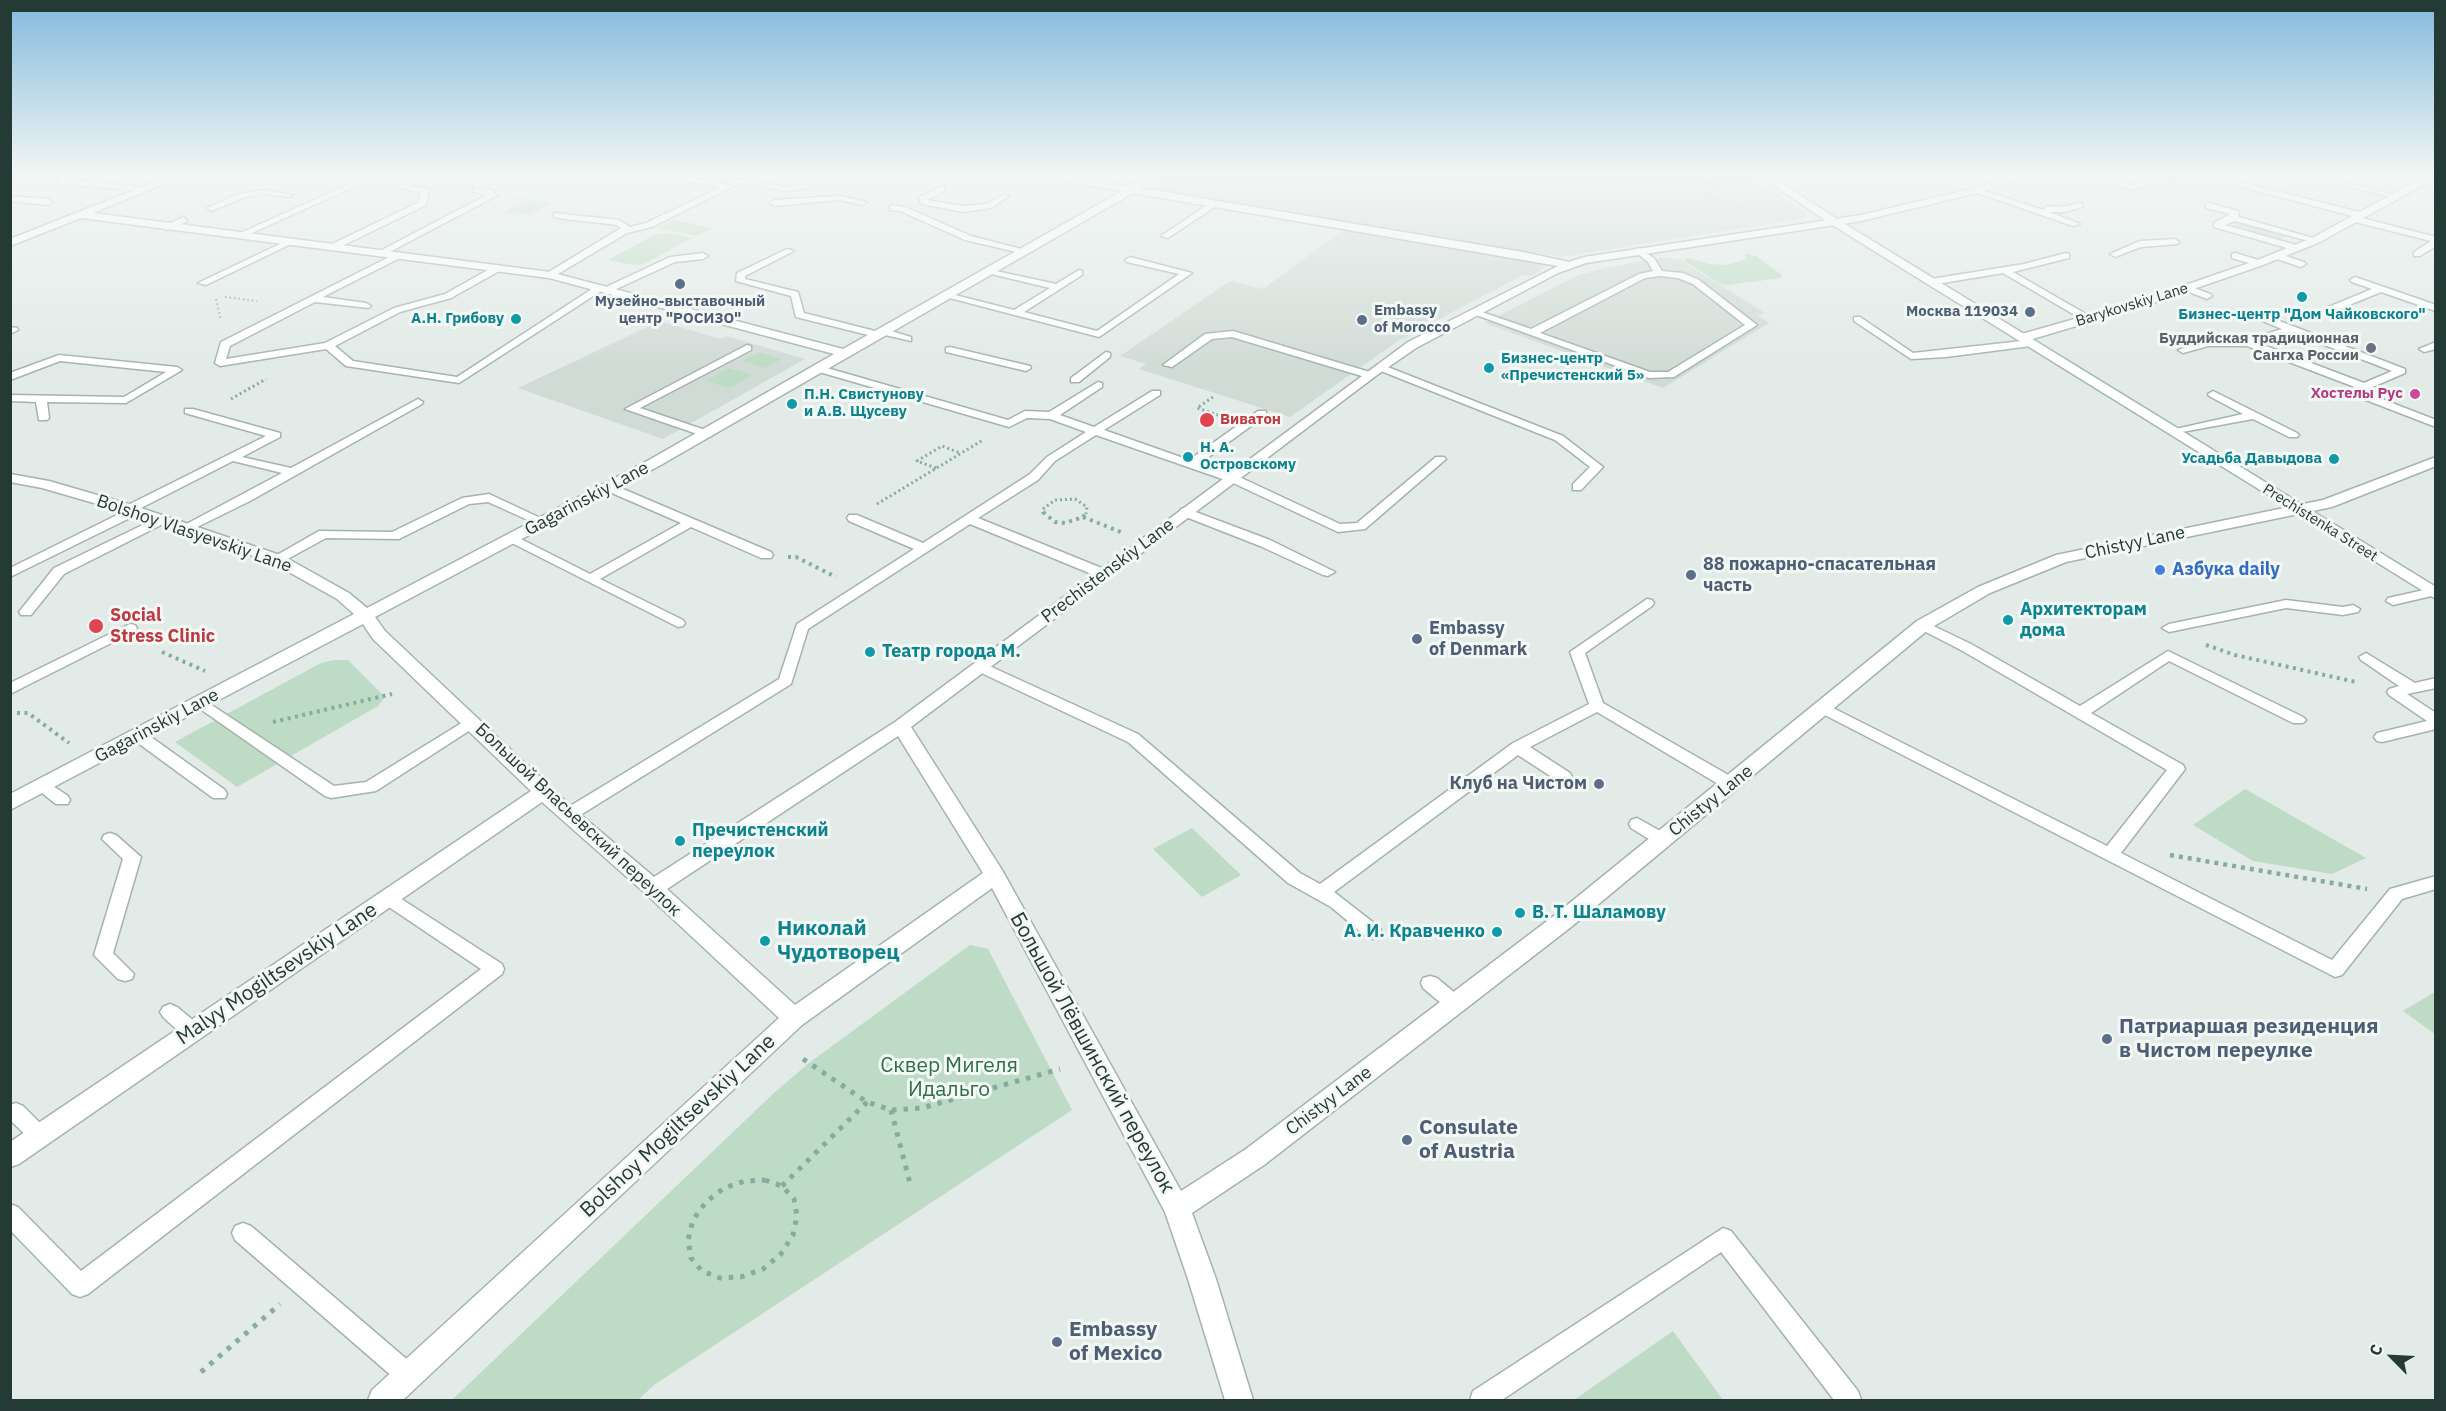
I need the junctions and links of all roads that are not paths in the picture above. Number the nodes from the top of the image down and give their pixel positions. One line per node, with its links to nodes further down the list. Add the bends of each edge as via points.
1 (275, 240): 13 (street)
2 (348, 240): 15 (lane)
3 (407, 240): 20 (lane)
4 (609, 240): 37 (lane)
5 (976, 240): 18 (lane)
6 (1044, 240): 18 (street, Gagarinskiy Lane)
7 (1432, 240): 31 (street)
8 (1710, 240): 19 (street)
9 (1863, 240): 39 (street, Prechistenka Street)
10 (2268, 240): 16 (lane)
11 (2316, 240): 16 (street, Barykovskiy Lane)
12 (2436, 241): 22 (lane)
13 (291, 242): 15 (street); 40 (lane)
14 (2175, 242): 21 (lane, via 2140,244)
15 (333, 247): 20 (street)
16 (2296, 248): 27 (street, Barykovskiy Lane)
17 (790, 250): 57 (lane, via 740,275 741,281 795,294 799,315)
18 (1025, 251): 34 (street, Gagarinskiy Lane)
19 (1638, 251): 31 (street); 36 (lane)
20 (381, 253): 23 (street)
21 (2115, 254)
22 (2417, 254)
23 (399, 255): 32 (street); 47 (lane)
24 (703, 256): 42 (lane, via 673,259)
25 (2066, 256): 33 (lane)
26 (2235, 256): 29 (lane)
27 (2277, 256): 29 (street, Barykovskiy Lane); 30 (lane)
28 (1130, 260): 52 (lane, via 1187,273 1099,334)
29 (2259, 263): 43 (street, Barykovskiy Lane)
30 (2301, 264)
31 (1569, 265): 51 (street, Prechistenskiy Lane)
32 (498, 268): 37 (street); 63 (lane, via 448,296 397,310)
33 (2004, 270): 39 (lane); 55 (lane)
34 (990, 271): 41 (lane); 45 (street, Gagarinskiy Lane)
35 (1079, 273): 41 (lane)
36 (1659, 273): 58 (lane, via 1642,276); 58 (lane, via 1680,275 1696,282 1752,325 1670,375 1649,375)
37 (550, 275): 42 (street)
38 (2355, 280): 44 (lane)
39 (1931, 282): 60 (street, Prechistenka Street)
40 (203, 283)
41 (1058, 287): 52 (lane)
42 (605, 288): 63 (lane, via 459,380 350,364); 68 (street)
43 (2187, 288): 46 (lane); 55 (street, Barykovskiy Lane)
44 (2381, 289): 49 (lane); 50 (lane)
45 (947, 296): 52 (lane); 57 (street, Gagarinskiy Lane)
46 (2207, 296)
47 (314, 298): 48 (lane); 63 (lane, via 225,344 220,363)
48 (366, 306)
49 (2436, 308)
50 (2329, 310)
51 (1473, 312): 58 (lane); 73 (street, Prechistenskiy Lane)
52 (1016, 313)
53 (2261, 317): 56 (lane)
54 (1857, 319): 60 (lane, via 1911,356)
55 (2088, 319): 60 (street, Barykovskiy Lane)
56 (2291, 329): 61 (lane); 77 (lane, via 2401,371)
57 (882, 333): 59 (lane); 68 (street, Gagarinskiy Lane)
58 (1532, 333)
59 (908, 339)
60 (2026, 340): 90 (street, Prechistenka Street)
61 (2248, 343): 67 (lane, via 2207,343); 77 (lane)
62 (2436, 345): 65 (lane)
63 (328, 346)
64 (747, 348): 91 (lane, via 632,409)
65 (2424, 349)
66 (950, 350): 71 (lane)
67 (2183, 350)
68 (847, 354): 72 (street, Gagarinskiy Lane)
69 (1106, 355): 76 (lane)
70 (1168, 365): 73 (lane, via 1209,336 1233,334)
71 (1026, 368)
72 (820, 369): 86 (lane, via 1009,424 1025,414); 91 (street, Gagarinskiy Lane)
73 (1375, 371): 99 (street, Prechistenskiy Lane); 101 (lane, via 1560,438 1597,467)
74 (10, 376): 81 (lane, via 59,358 177,370 126,400)
75 (1061, 377): 76 (lane)
76 (1075, 380): 86 (lane, via 1098,385)
77 (2364, 387): 88 (lane, via 2370,398)
78 (1156, 393): 89 (lane)
79 (2213, 394): 85 (lane)
80 (10, 398): 81 (lane)
81 (41, 398): 87 (lane)
82 (418, 402): 97 (lane)
83 (189, 411): 93 (lane, via 276,435)
84 (1262, 414): 96 (lane)
85 (2254, 415): 90 (lane); 92 (lane)
86 (1051, 416): 89 (lane)
87 (43, 418)
88 (2436, 424)
89 (1095, 431): 96 (lane); 106 (lane)
90 (2175, 432): 103 (street, Prechistenka Street)
91 (707, 434): 100 (street, Gagarinskiy Lane)
92 (2293, 435)
93 (233, 458): 97 (lane); 102 (lane)
94 (1440, 459): 99 (lane, via 1361,526 1338,528)
95 (2436, 461): 103 (street, Chistyy Lane, via 2346,497)
96 (1190, 465): 99 (lane)
97 (292, 472): 110 (lane)
98 (10, 478): 102 (street, Bolshoy Vlasyevskiy Lane)
99 (1230, 479): 104 (street, Prechistenskiy Lane)
100 (609, 487): 108 (street, Gagarinskiy Lane); 109 (lane)
101 (1577, 487)
102 (132, 510): 107 (street, Bolshoy Vlasyevskiy Lane); 116 (lane)
103 (2300, 510): 119 (street, Prechistenka Street); 126 (street, Chistyy Lane, via 2062,558 2008,578)
104 (1185, 512): 115 (lane); 117 (street, Prechistenskiy Lane)
105 (853, 518): 112 (lane)
106 (969, 519): 112 (lane); 117 (lane)
107 (161, 520): 110 (street, Bolshoy Vlasyevskiy Lane); 123 (lane, via 59,572)
108 (543, 522): 111 (street, Gagarinskiy Lane); 114 (lane, via 489,498 466,501 394,536 324,534)
109 (691, 522): 113 (lane); 118 (lane)
110 (185, 528): 114 (street, Bolshoy Vlasyevskiy Lane)
111 (512, 540): 118 (lane); 124 (street, Gagarinskiy Lane)
112 (923, 548): 152 (lane, via 802,627 786,681)
113 (766, 555)
114 (277, 559): 124 (street, Bolshoy Vlasyevskiy Lane, via 343,596)
115 (1328, 572)
116 (10, 573)
117 (1104, 574): 130 (street, Prechistenskiy Lane)
118 (590, 579): 125 (lane)
119 (2434, 593): 120 (lane)
120 (2393, 601)
121 (1647, 603): 135 (lane, via 1577,652)
122 (2353, 609): 128 (lane, via 2286,604)
123 (26, 612)
124 (366, 616): 134 (street, Gagarinskiy Lane); 140 (street, Большой Власьевский переулок, via 379,635)
125 (678, 622)
126 (1923, 625): 136 (street, Chistyy Lane); 137 (lane)
127 (130, 628): 133 (lane)
128 (2169, 628)
129 (2366, 657): 132 (lane)
130 (980, 667): 141 (street, Prechistenskiy Lane); 160 (lane, via 1133,738 1294,878)
131 (2436, 683): 132 (lane)
132 (2412, 688): 139 (lane, via 2394,692)
133 (10, 689)
134 (201, 703): 140 (lane, via 331,792 370,787); 142 (street, Gagarinskiy Lane)
135 (1597, 706): 144 (lane); 146 (lane)
136 (1822, 708): 146 (street, Chistyy Lane); 156 (lane)
137 (2080, 713): 138 (lane, via 2168,654); 156 (lane, via 2177,769)
138 (2298, 720)
139 (2436, 722): 143 (lane)
140 (473, 723): 148 (street, Большой Власьевский переулок)
141 (901, 726): 157 (street, Большой Лёвшинский переулок); 159 (street, Prechistenskiy Lane)
142 (139, 736): 147 (street, Gagarinskiy Lane); 149 (lane)
143 (2382, 737)
144 (1518, 747): 145 (lane); 160 (lane)
145 (1564, 777)
146 (1731, 784): 155 (street, Chistyy Lane)
147 (44, 786): 150 (lane); 151 (street, Gagarinskiy Lane)
148 (543, 792): 152 (street, Большой Власьевский переулок); 161 (street, Malyy Mogiltsevskiy Lane)
149 (219, 795)
150 (62, 800)
151 (10, 803)
152 (568, 816): 159 (street, Большой Власьевский переулок)
153 (1637, 824): 155 (lane)
154 (110, 839): 163 (lane, via 132,857 103,955)
155 (1663, 840): 165 (street, Chistyy Lane)
156 (2113, 850): 158 (lane, via 2335,970 2396,894)
157 (995, 875): 167 (street, Bolshoy Mogiltsevskiy Lane); 172 (street, Большой Лёвшинский переулок)
158 (2436, 882)
159 (653, 888): 167 (street, Большой Власьевский переулок)
160 (1320, 892): 162 (lane)
161 (389, 898): 168 (street, Malyy Mogiltsevskiy Lane); 173 (lane, via 495,969 80,1286)
162 (1374, 932)
163 (125, 974)
164 (1430, 983): 165 (lane)
165 (1455, 1004): 172 (street, Chistyy Lane, via 1255,1157)
166 (170, 1011): 168 (lane)
167 (794, 1018): 175 (street, Bolshoy Mogiltsevskiy Lane)
168 (193, 1032): 170 (street, Malyy Mogiltsevskiy Lane)
169 (16, 1112): 170 (lane)
170 (40, 1136): 171 (street, Malyy Mogiltsevskiy Lane)
171 (10, 1156)
172 (1177, 1208): 177 (street, Большой Лёвшинский переулок)
173 (10, 1214)
174 (243, 1233): 175 (lane)
175 (409, 1376): 176 (street, Bolshoy Mogiltsevskiy Lane)
176 (382, 1401)
177 (1239, 1401)
178 (1482, 1401): 179 (lane, via 1723,1238)
179 (1849, 1401)

